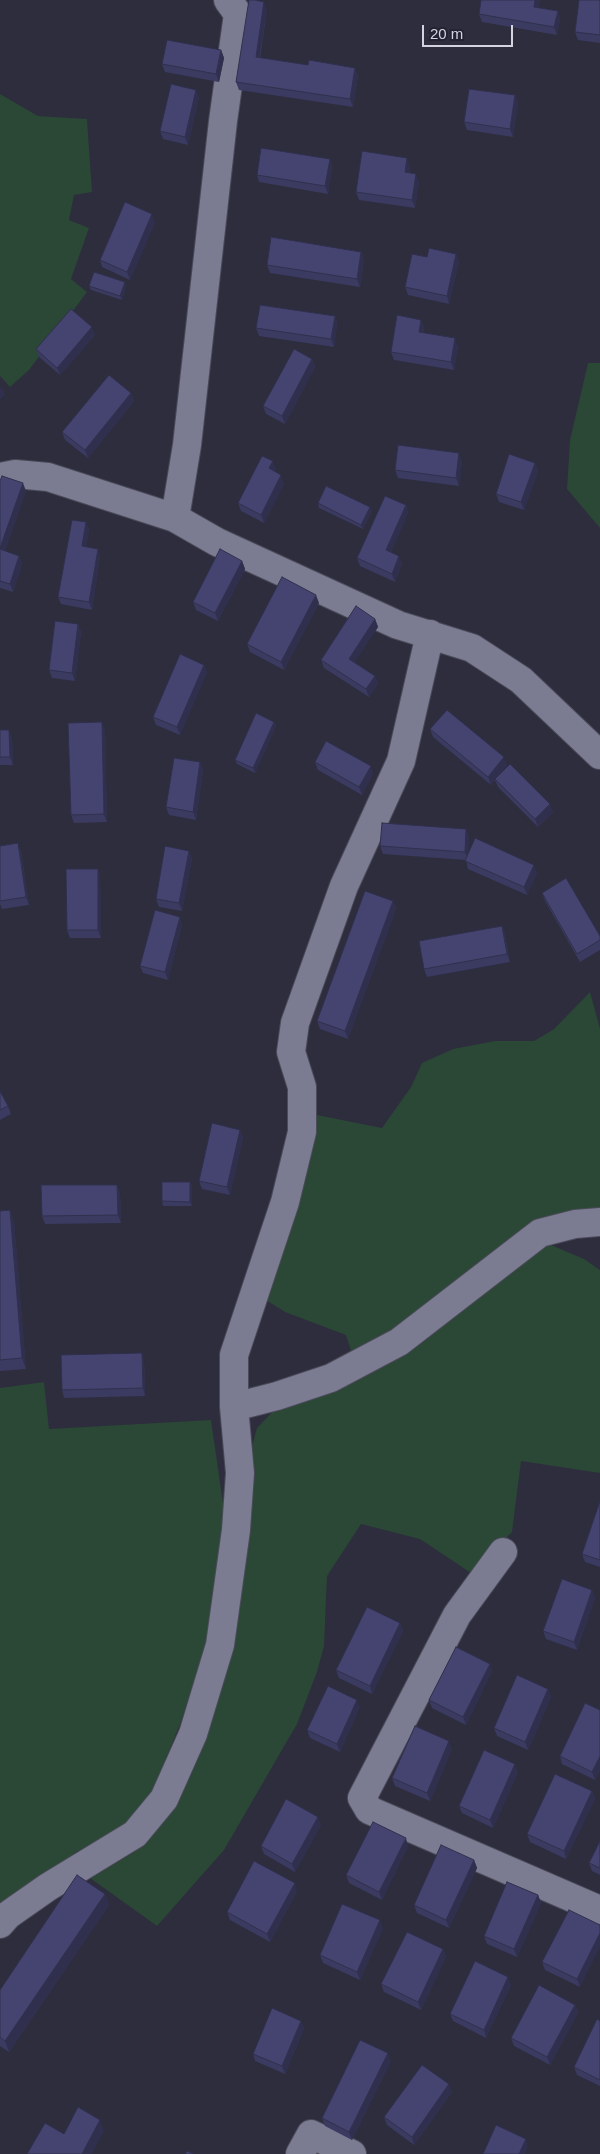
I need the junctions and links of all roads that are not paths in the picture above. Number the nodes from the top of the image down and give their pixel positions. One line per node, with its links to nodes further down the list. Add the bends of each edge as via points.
1 (228, 0): 3 (street, via 238,14 188,435)
2 (0, 477): 3 (street, via 15,474 48,477)
3 (175, 518): 4 (street, via 217,542 398,625)
4 (430, 634): 5 (street, via 472,648 521,680); 7 (street, via 401,761 344,886 295,1023 291,1052 302,1087 302,1132 285,1202 234,1356)
5 (600, 755)
6 (600, 1222): 7 (street, via 575,1224 540,1233 399,1342 331,1378)
7 (234, 1407): 10 (street, via 240,1473 236,1530 220,1645 193,1734 164,1799 135,1834 56,1882)
8 (503, 1552): 9 (street, via 457,1615 362,1798 369,1810)
9 (600, 1910)
10 (0, 1924)
11 (300, 2154): 12 (street, via 311,2134)
12 (352, 2154)

